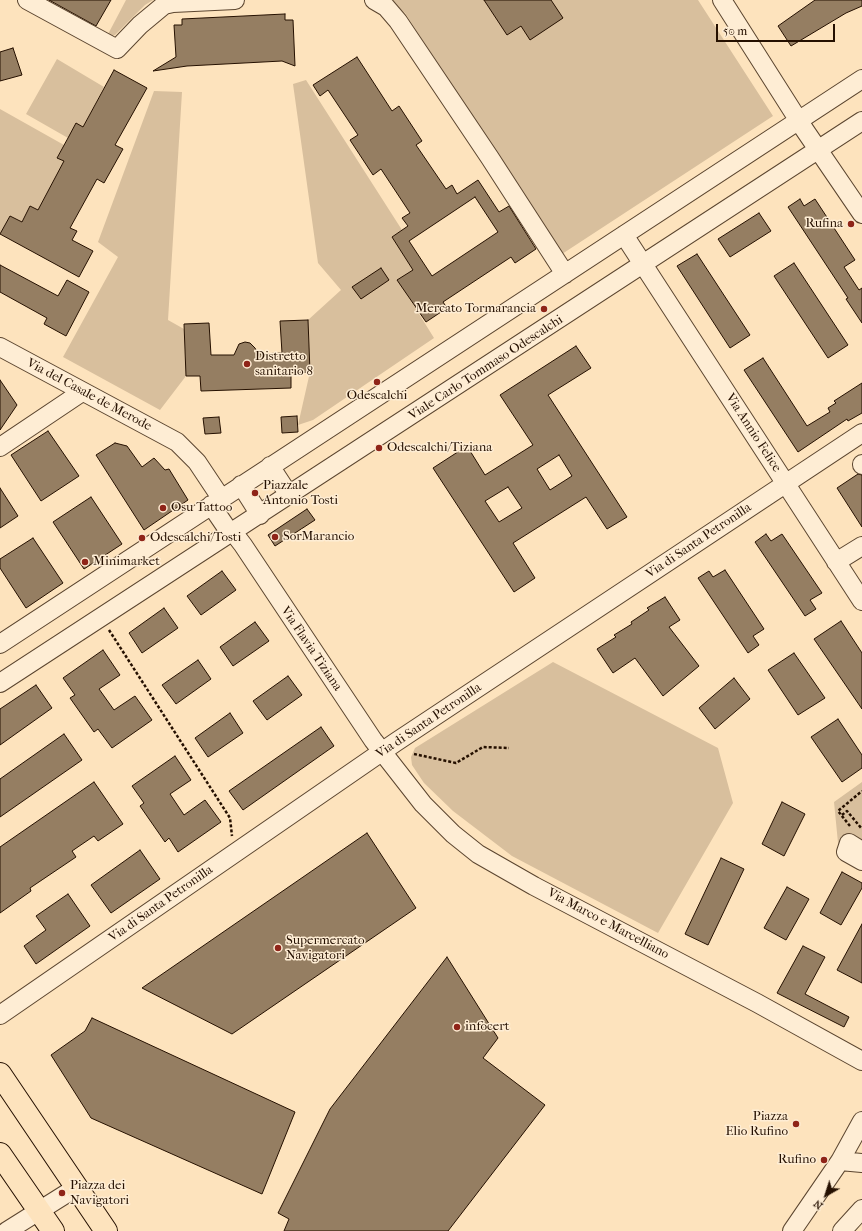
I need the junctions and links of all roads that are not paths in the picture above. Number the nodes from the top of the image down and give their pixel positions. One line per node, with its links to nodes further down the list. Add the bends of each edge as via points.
1 (27, 0): 2 (street, via 117,49 164,5)
2 (235, 0)
3 (374, 0): 12 (street, via 386,7 398,21)
4 (722, 0): 6 (street)
5 (862, 79): 6 (street)
6 (798, 120): 8 (street); 10 (street)
7 (862, 121): 8 (street, Viale Carlo Tommaso Odescalchi)
8 (818, 149): 9 (street); 11 (street, Viale Carlo Tommaso Odescalchi)
9 (862, 214)
10 (624, 235): 11 (street); 12 (street)
11 (643, 265): 18 (street, Via Annio Felice); 20 (street, Viale Carlo Tommaso Odescalchi)
12 (564, 274): 17 (street)
13 (0, 347): 14 (street, Via del Casale de Merode)
14 (82, 392): 16 (street); 21 (street, Via del Casale de Merode, via 177,442 193,457)
15 (862, 433): 18 (street, Via di Santa Petronilla)
16 (0, 447)
17 (270, 466): 19 (street); 20 (street)
18 (786, 483): 25 (street, Via Annio Felice); 29 (street, Via di Santa Petronilla)
19 (241, 485): 21 (street); 22 (street)
20 (289, 495): 22 (street)
21 (216, 502): 23 (street, via 226,527); 27 (street)
22 (260, 515): 23 (street)
23 (238, 538): 28 (street, via 100,617); 29 (street, Via Flavia Tiziana)
24 (862, 546): 25 (street)
25 (836, 562): 26 (street, Via Annio Felice)
26 (862, 600)
27 (0, 644)
28 (0, 683)
29 (382, 752): 32 (street, Via di Santa Petronilla); 33 (street, Via Marco e Marcelliano, via 432,814 478,854)
30 (862, 851): 31 (street, via 849,844 846,852)
31 (862, 861)
32 (0, 1015)
33 (862, 1061)
34 (0, 1074): 39 (main road)
35 (862, 1121): 37 (street)
36 (0, 1154): 41 (main road)
37 (840, 1161): 38 (street); 45 (street)
38 (862, 1163)
39 (77, 1187): 41 (street); 44 (main road)
40 (862, 1209): 46 (street)
41 (40, 1211): 42 (street); 43 (main road)
42 (7, 1231)
43 (53, 1231)
44 (106, 1231)
45 (792, 1231)
46 (842, 1231)

